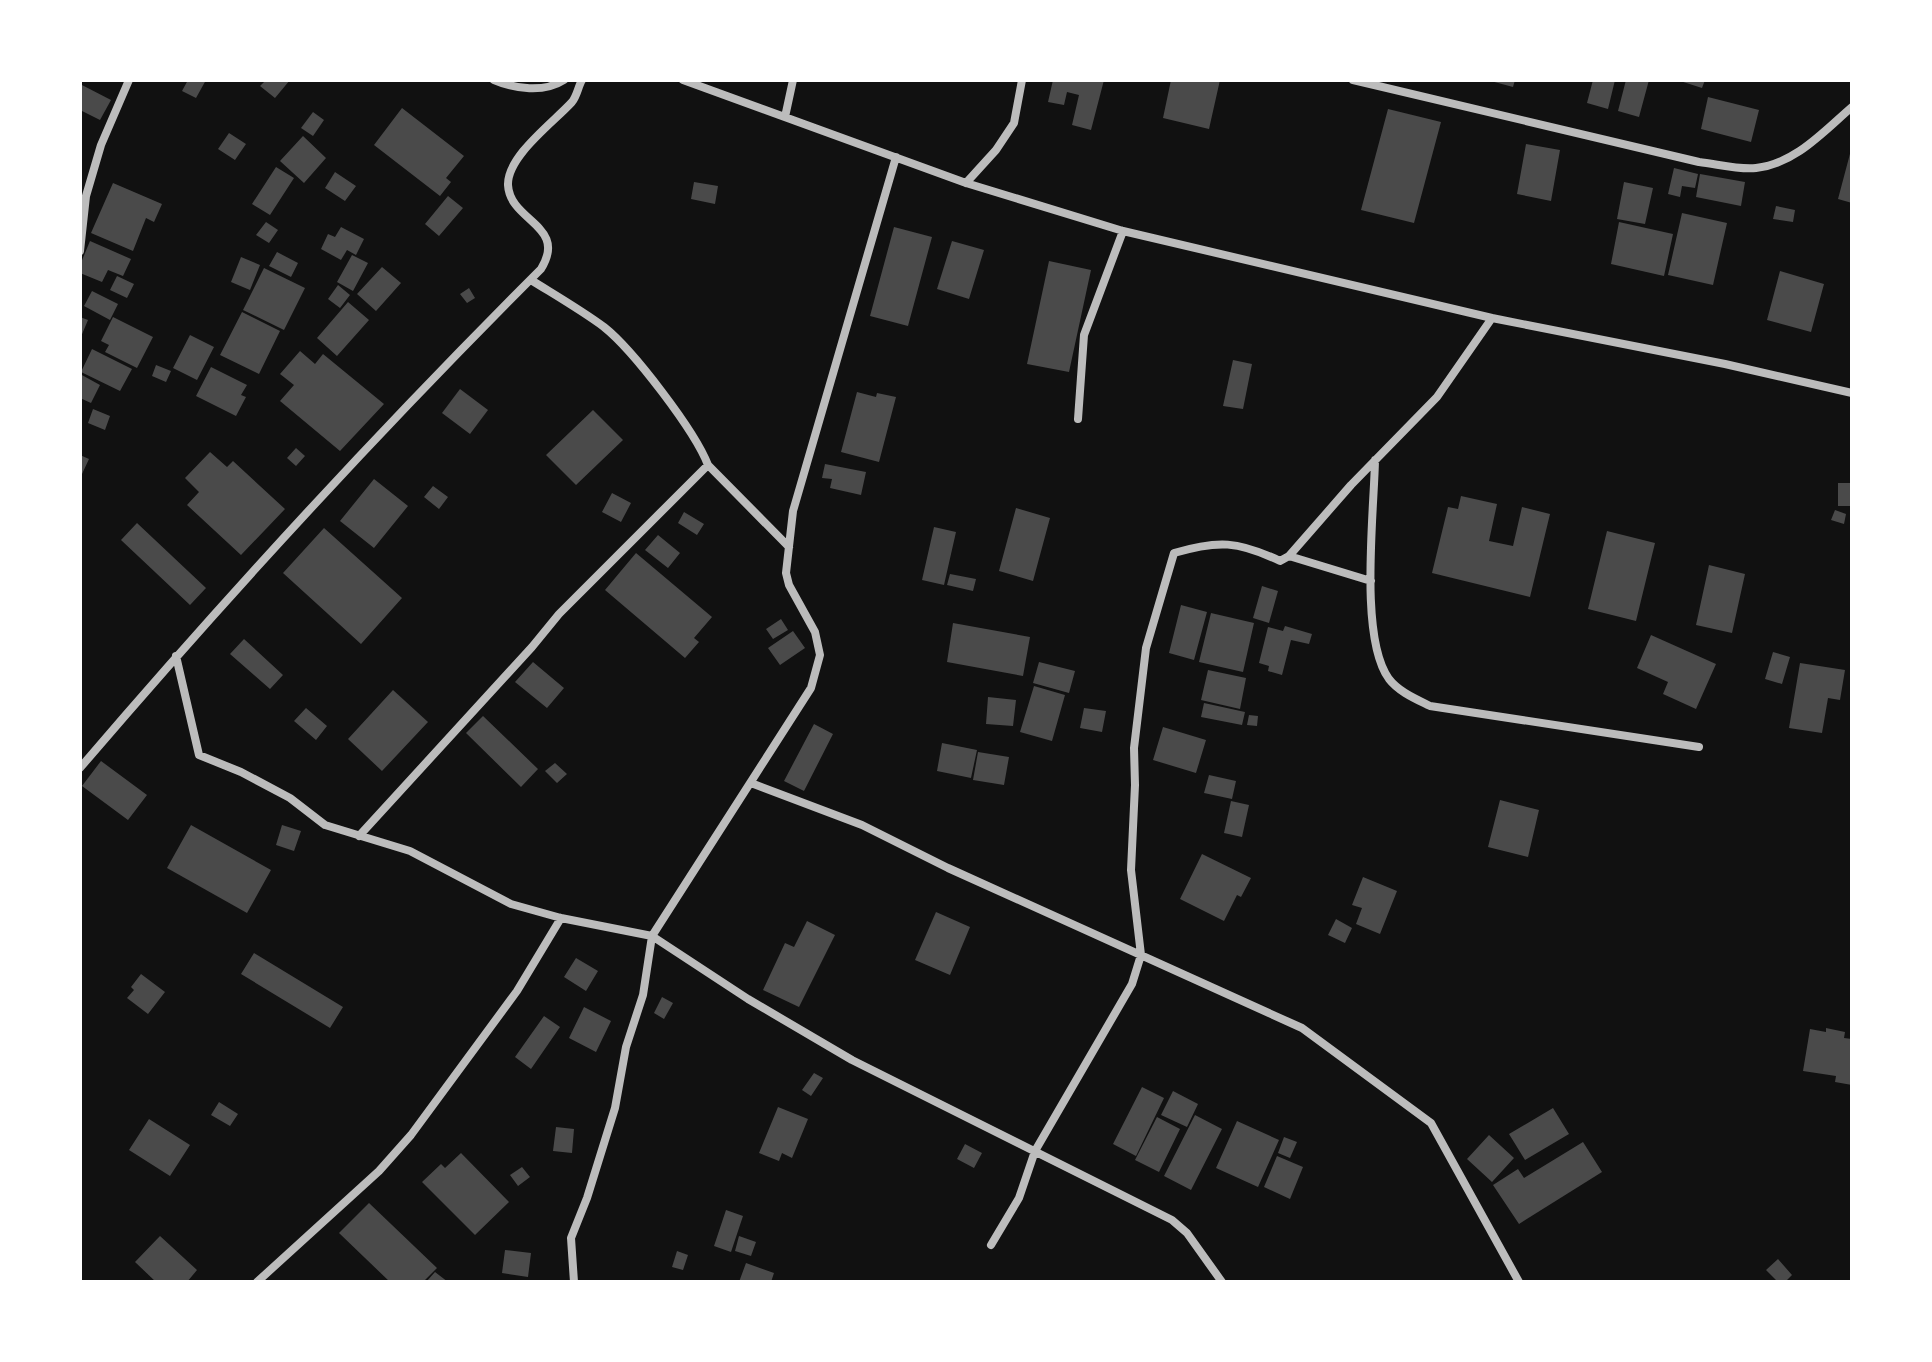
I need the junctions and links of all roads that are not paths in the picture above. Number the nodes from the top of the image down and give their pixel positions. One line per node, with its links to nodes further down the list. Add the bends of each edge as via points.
1 (129, 80): 14 (street, via 93,170)
2 (494, 80): 3 (street, via 529,88 553,87)
3 (564, 80)
4 (582, 80): 15 (street, via 575,99 538,135 510,174 512,199 546,236 548,255)
5 (683, 80): 10 (street)
6 (793, 80): 10 (street)
7 (1022, 80): 12 (street, via 1014,123)
8 (1353, 80): 9 (street, via 1699,162 1755,169 1783,161 1810,144)
9 (1852, 107)
10 (785, 117): 11 (street)
11 (896, 157): 12 (street); 21 (street, via 793,511)
12 (966, 183): 13 (street)
13 (1123, 231): 16 (street); 18 (street, via 1084,335)
14 (80, 251)
15 (531, 280): 20 (street, via 605,328 644,370 702,448); 24 (street)
16 (1492, 318): 17 (street); 19 (street, via 1437,397)
17 (1852, 393)
18 (1078, 419)
19 (1375, 459): 22 (street); 23 (street)
20 (708, 465): 21 (street); 28 (street, via 559,614)
21 (789, 547): 27 (street, via 789,585 815,632 820,655 811,688)
22 (1289, 556): 23 (street); 31 (street, via 1280,561 1247,546 1202,545 1174,553 1146,648 1134,748 1131,870)
23 (1371, 581): 25 (street, via 1375,644 1389,679 1406,694 1430,706)
24 (176, 656): 26 (street); 28 (street, via 199,755 290,798 325,825)
25 (1699, 747)
26 (80, 768)
27 (751, 783): 30 (street); 31 (street, via 862,825)
28 (359, 836): 29 (street, via 410,851 511,904)
29 (561, 918): 30 (street); 34 (street, via 517,991 411,1135)
30 (652, 936): 32 (street, via 852,1060); 35 (street, via 615,1108 571,1238)
31 (1141, 955): 32 (street, via 1132,984); 37 (street, via 1302,1028 1431,1123)
32 (1035, 1151): 33 (street, via 1019,1198); 36 (street, via 1172,1220)
33 (991, 1245)
34 (257, 1282)
35 (574, 1282)
36 (1222, 1282)
37 (1519, 1282)

